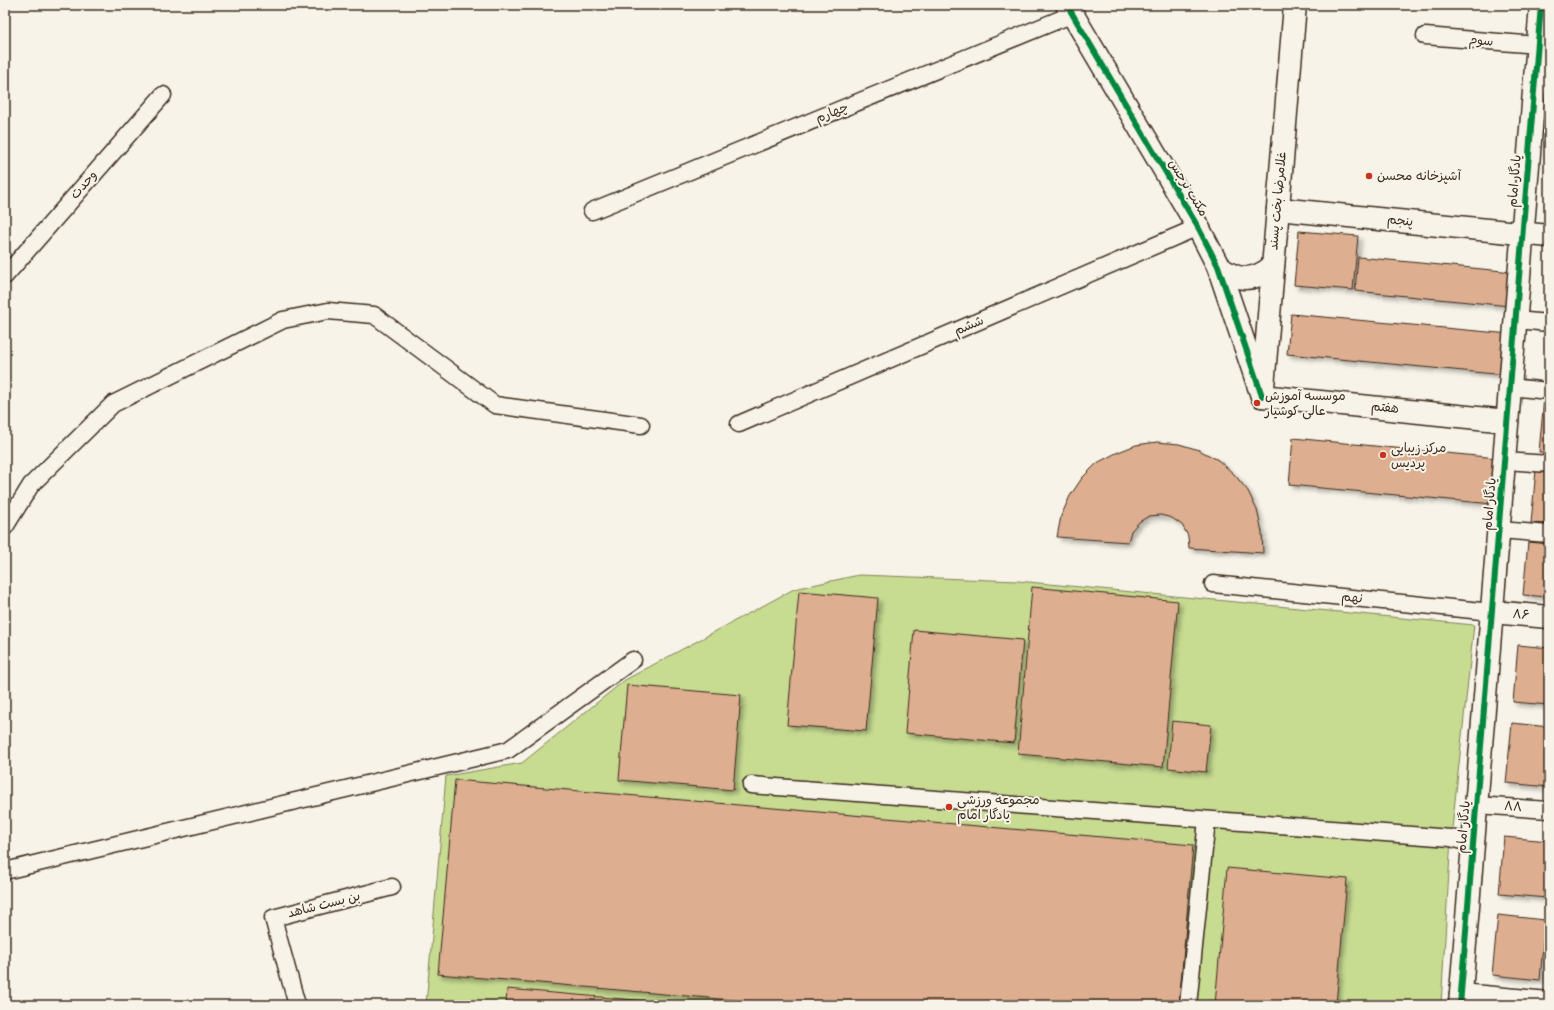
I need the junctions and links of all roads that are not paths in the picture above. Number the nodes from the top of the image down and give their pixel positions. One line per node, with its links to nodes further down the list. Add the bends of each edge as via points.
1 (1295, 5): 7 (street, غلامرضا بخت پسند)
2 (1541, 5): 5 (street, یادگار امام)
3 (1070, 10): 8 (lane, چهارم); 9 (street, مکتب نرجس)
4 (1425, 36): 5 (lane, سوم)
5 (1543, 46): 10 (street, یادگار امام)
6 (163, 95): 14 (lane, وحدت)
7 (1278, 209): 10 (street, پنجم); 13 (street, غلامرضا بخت پسند)
8 (592, 211)
9 (1198, 227): 12 (street, مکتب نرجس); 21 (lane, ششم)
10 (1522, 233): 11 (street, پنجم); 15 (street, یادگار امام)
11 (1549, 236)
12 (1218, 266): 13 (street, via 1226,273 1246,279 1265,273); 19 (street, مکتب نرجس)
13 (1273, 266): 19 (street, غلامرضا بخت پسند)
14 (5, 276)
15 (1516, 320): 16 (lane); 17 (street, یادگار امام)
16 (1549, 323)
17 (1510, 387): 18 (lane); 20 (street, یادگار امام)
18 (1549, 391)
19 (1262, 396): 20 (street, هفتم)
20 (1507, 421): 23 (street, یادگار امام)
21 (739, 424)
22 (641, 425): 25 (lane, via 495,405 374,315 328,311 283,320 113,404 31,485)
23 (1504, 461): 24 (lane); 26 (street, یادگار امام)
24 (1549, 464)
25 (5, 527)
26 (1498, 530): 27 (lane); 29 (street, یادگار امام)
27 (1549, 534)
28 (1213, 584): 29 (lane, نهم)
29 (1492, 612): 30 (street, ۸۶); 33 (street, یادگار امام)
30 (1549, 617)
31 (634, 660): 37 (lane, via 508,750)
32 (751, 785): 35 (lane)
33 (1477, 805): 34 (lane, ۸۸); 36 (street, یادگار امام)
34 (1549, 810)
35 (1207, 820): 36 (lane, via 1452,838); 42 (lane)
36 (1473, 844): 39 (street, یادگار امام)
37 (5, 871)
38 (392, 887): 41 (lane, بن بست شاهد, via 273,918)
39 (1461, 1000): 40 (street)
40 (1549, 1003)
41 (297, 1005)
42 (1188, 1005)

